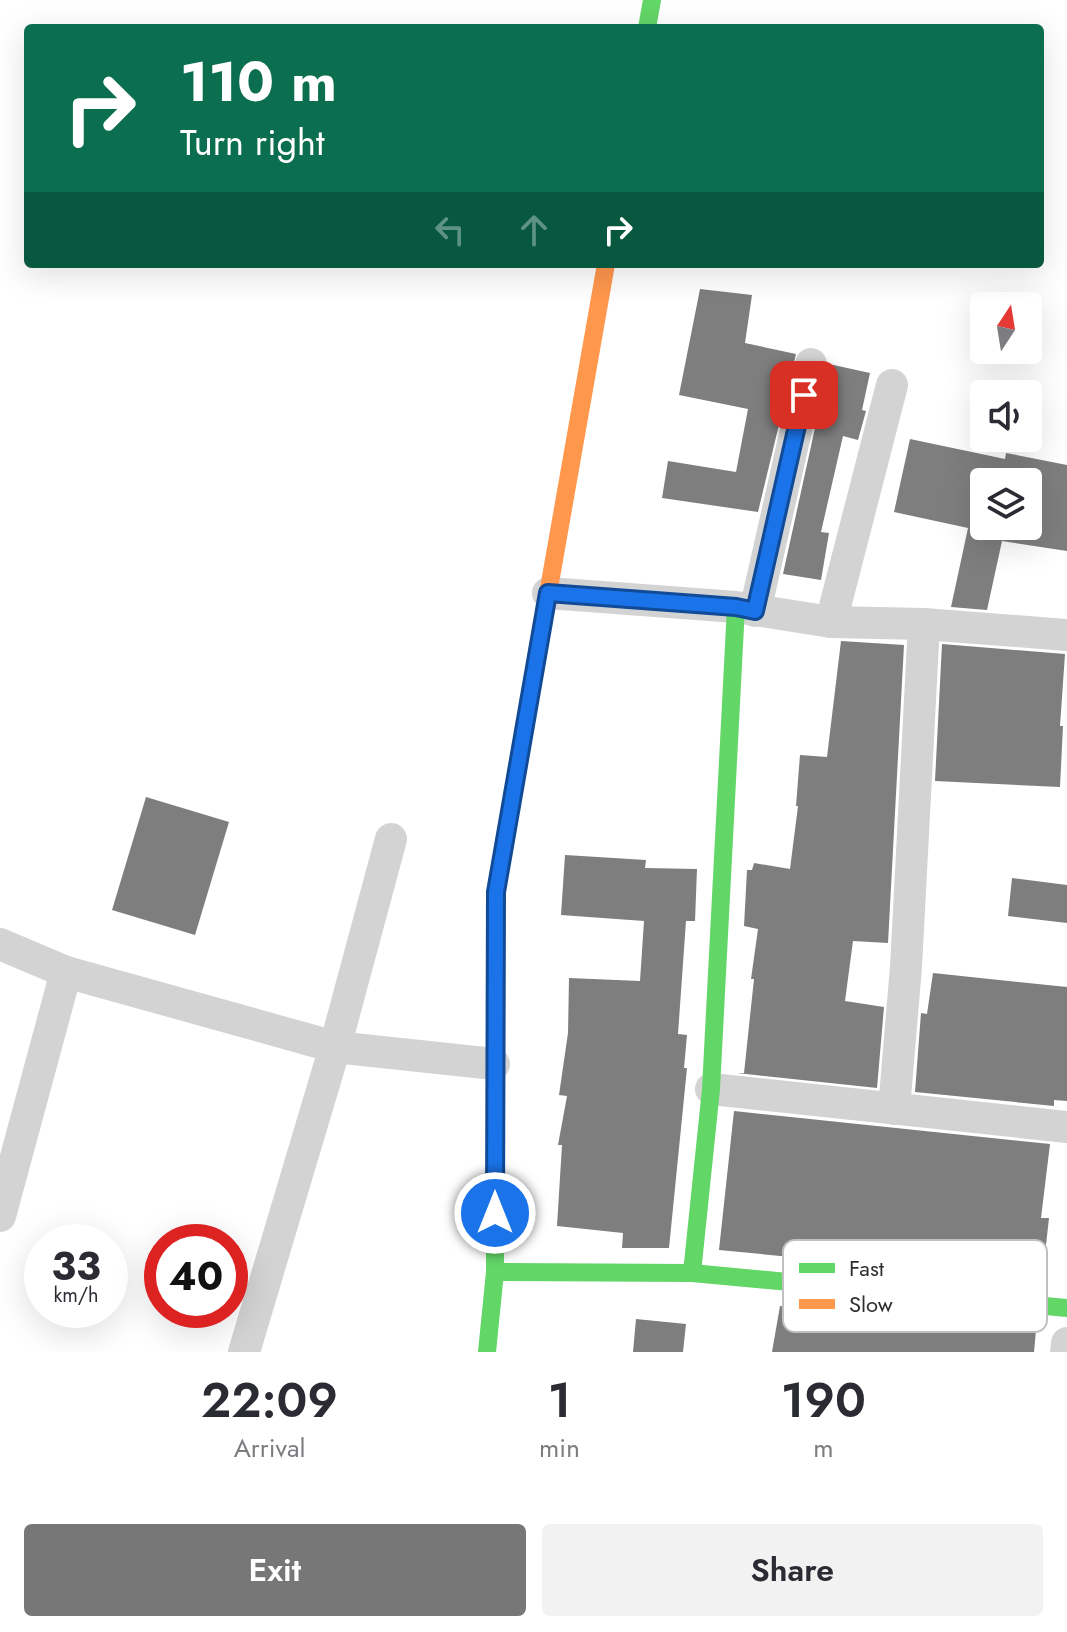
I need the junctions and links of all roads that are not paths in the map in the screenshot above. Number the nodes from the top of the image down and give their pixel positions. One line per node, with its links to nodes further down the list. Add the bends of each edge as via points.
1 (652, 0): 2 (street)
2 (648, 24)
3 (605, 268): 6 (street)
4 (811, 364): 7 (street)
5 (892, 385): 8 (street)
6 (548, 593): 7 (street); 15 (street, via 496,892)
7 (746, 609): 8 (street); 16 (street)
8 (831, 622): 9 (street)
9 (924, 624): 10 (street); 17 (street)
10 (1067, 635)
11 (391, 839): 14 (street)
12 (0, 944): 13 (street)
13 (66, 972): 14 (street); 19 (street)
14 (335, 1047): 15 (street); 26 (street)
15 (494, 1064): 20 (street)
16 (711, 1089): 17 (street); 21 (street)
17 (894, 1109): 18 (street)
18 (1067, 1127)
19 (0, 1216)
20 (495, 1272): 21 (street); 27 (street)
21 (692, 1273): 22 (street)
22 (783, 1281)
23 (1047, 1306): 24 (street)
24 (1067, 1308)
25 (1067, 1343): 28 (street)
26 (244, 1352)
27 (487, 1352)
28 (1066, 1352)

